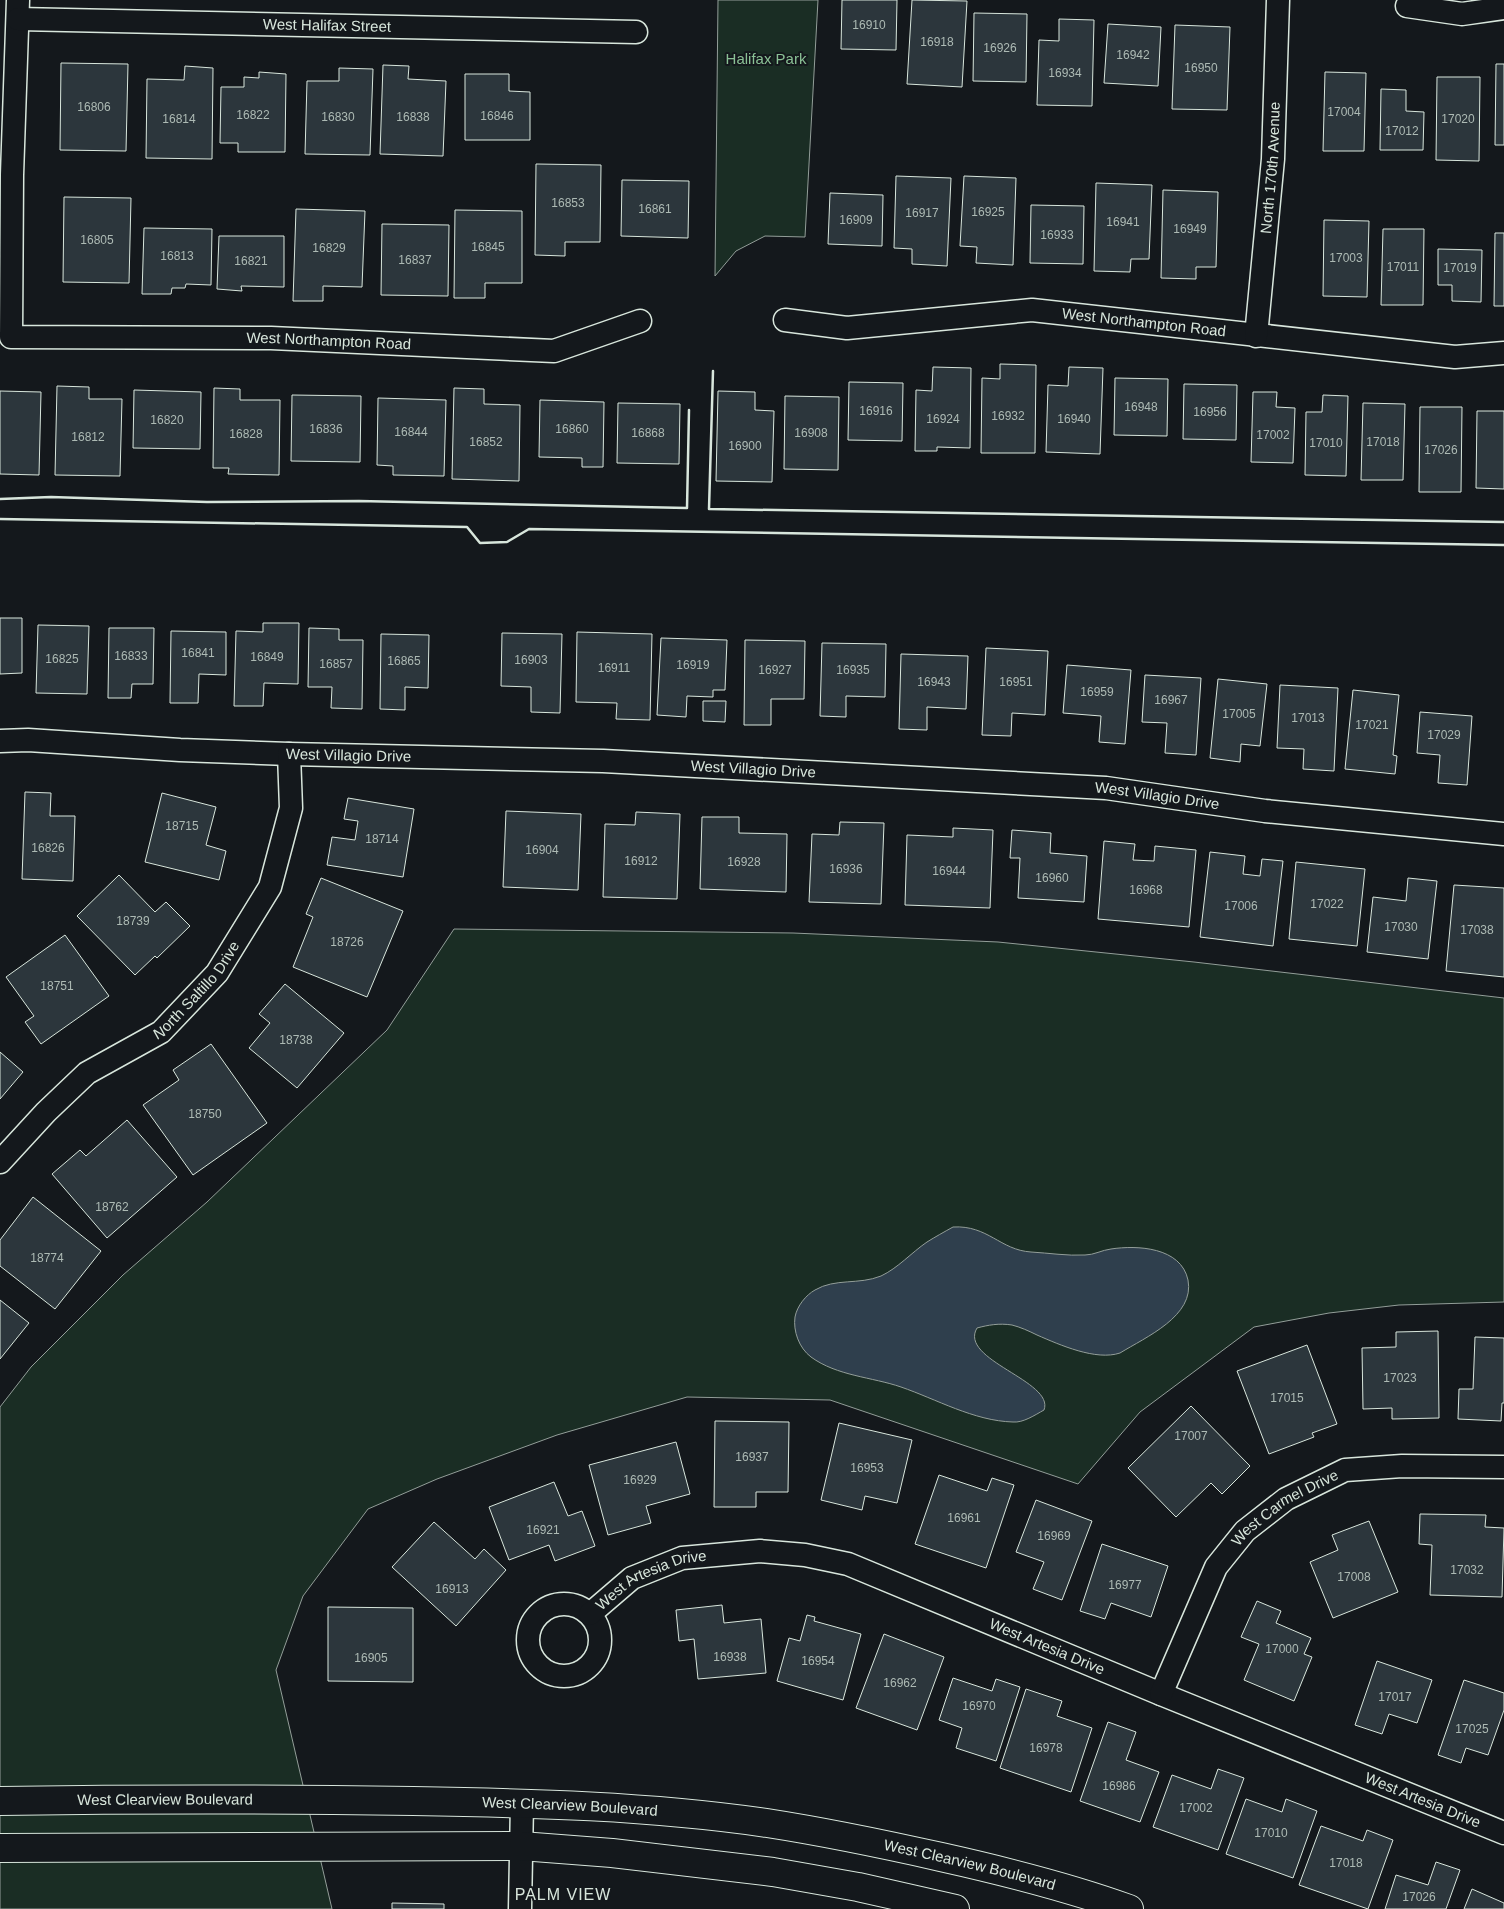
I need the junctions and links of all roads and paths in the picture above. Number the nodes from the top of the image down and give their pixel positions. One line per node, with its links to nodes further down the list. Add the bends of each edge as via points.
1 (1278, 0): 9 (street, North 170th Avenue, via 1273,159)
2 (1407, 6): 3 (street, via 1462,14)
3 (1504, 8)
4 (18, 9): 5 (street, West Halifax Street); 6 (street)
5 (636, 32)
6 (6, 175): 8 (street, West Northampton Road, via 11,337 271,338 554,351)
7 (785, 320): 9 (street, West Northampton Road, via 847,328 1032,310)
8 (640, 321)
9 (1256, 336): 10 (street, West Northampton Road, via 1455,357)
10 (1504, 353)
11 (0, 741): 12 (street, West Villagio Drive)
12 (289, 754): 13 (street, West Villagio Drive, via 603,761 1106,788 1265,811); 14 (street, North Saltillo Drive, via 291,808 270,887 217,973 161,1032 87,1073)
13 (1504, 834)
14 (0, 1162)
15 (1504, 1467): 17 (street, West Carmel Drive, via 1402,1466 1345,1470 1286,1499 1245,1531 1216,1567)
16 (590, 1614): 17 (street, West Artesia Drive, via 632,1578 682,1558 760,1551 805,1555 848,1564)
17 (1161, 1694): 20 (street, West Artesia Drive)
18 (0, 1801): 19 (street, West Clearview Boulevard, via 216,1798)
19 (522, 1803): 21 (street); 25 (street, West Clearview Boulevard, via 704,1816 833,1834 1006,1872)
20 (1504, 1833)
21 (521, 1846): 22 (street); 23 (street); 24 (street, via 773,1872)
22 (0, 1848)
23 (520, 1909)
24 (955, 1909)
25 (1129, 1909)

